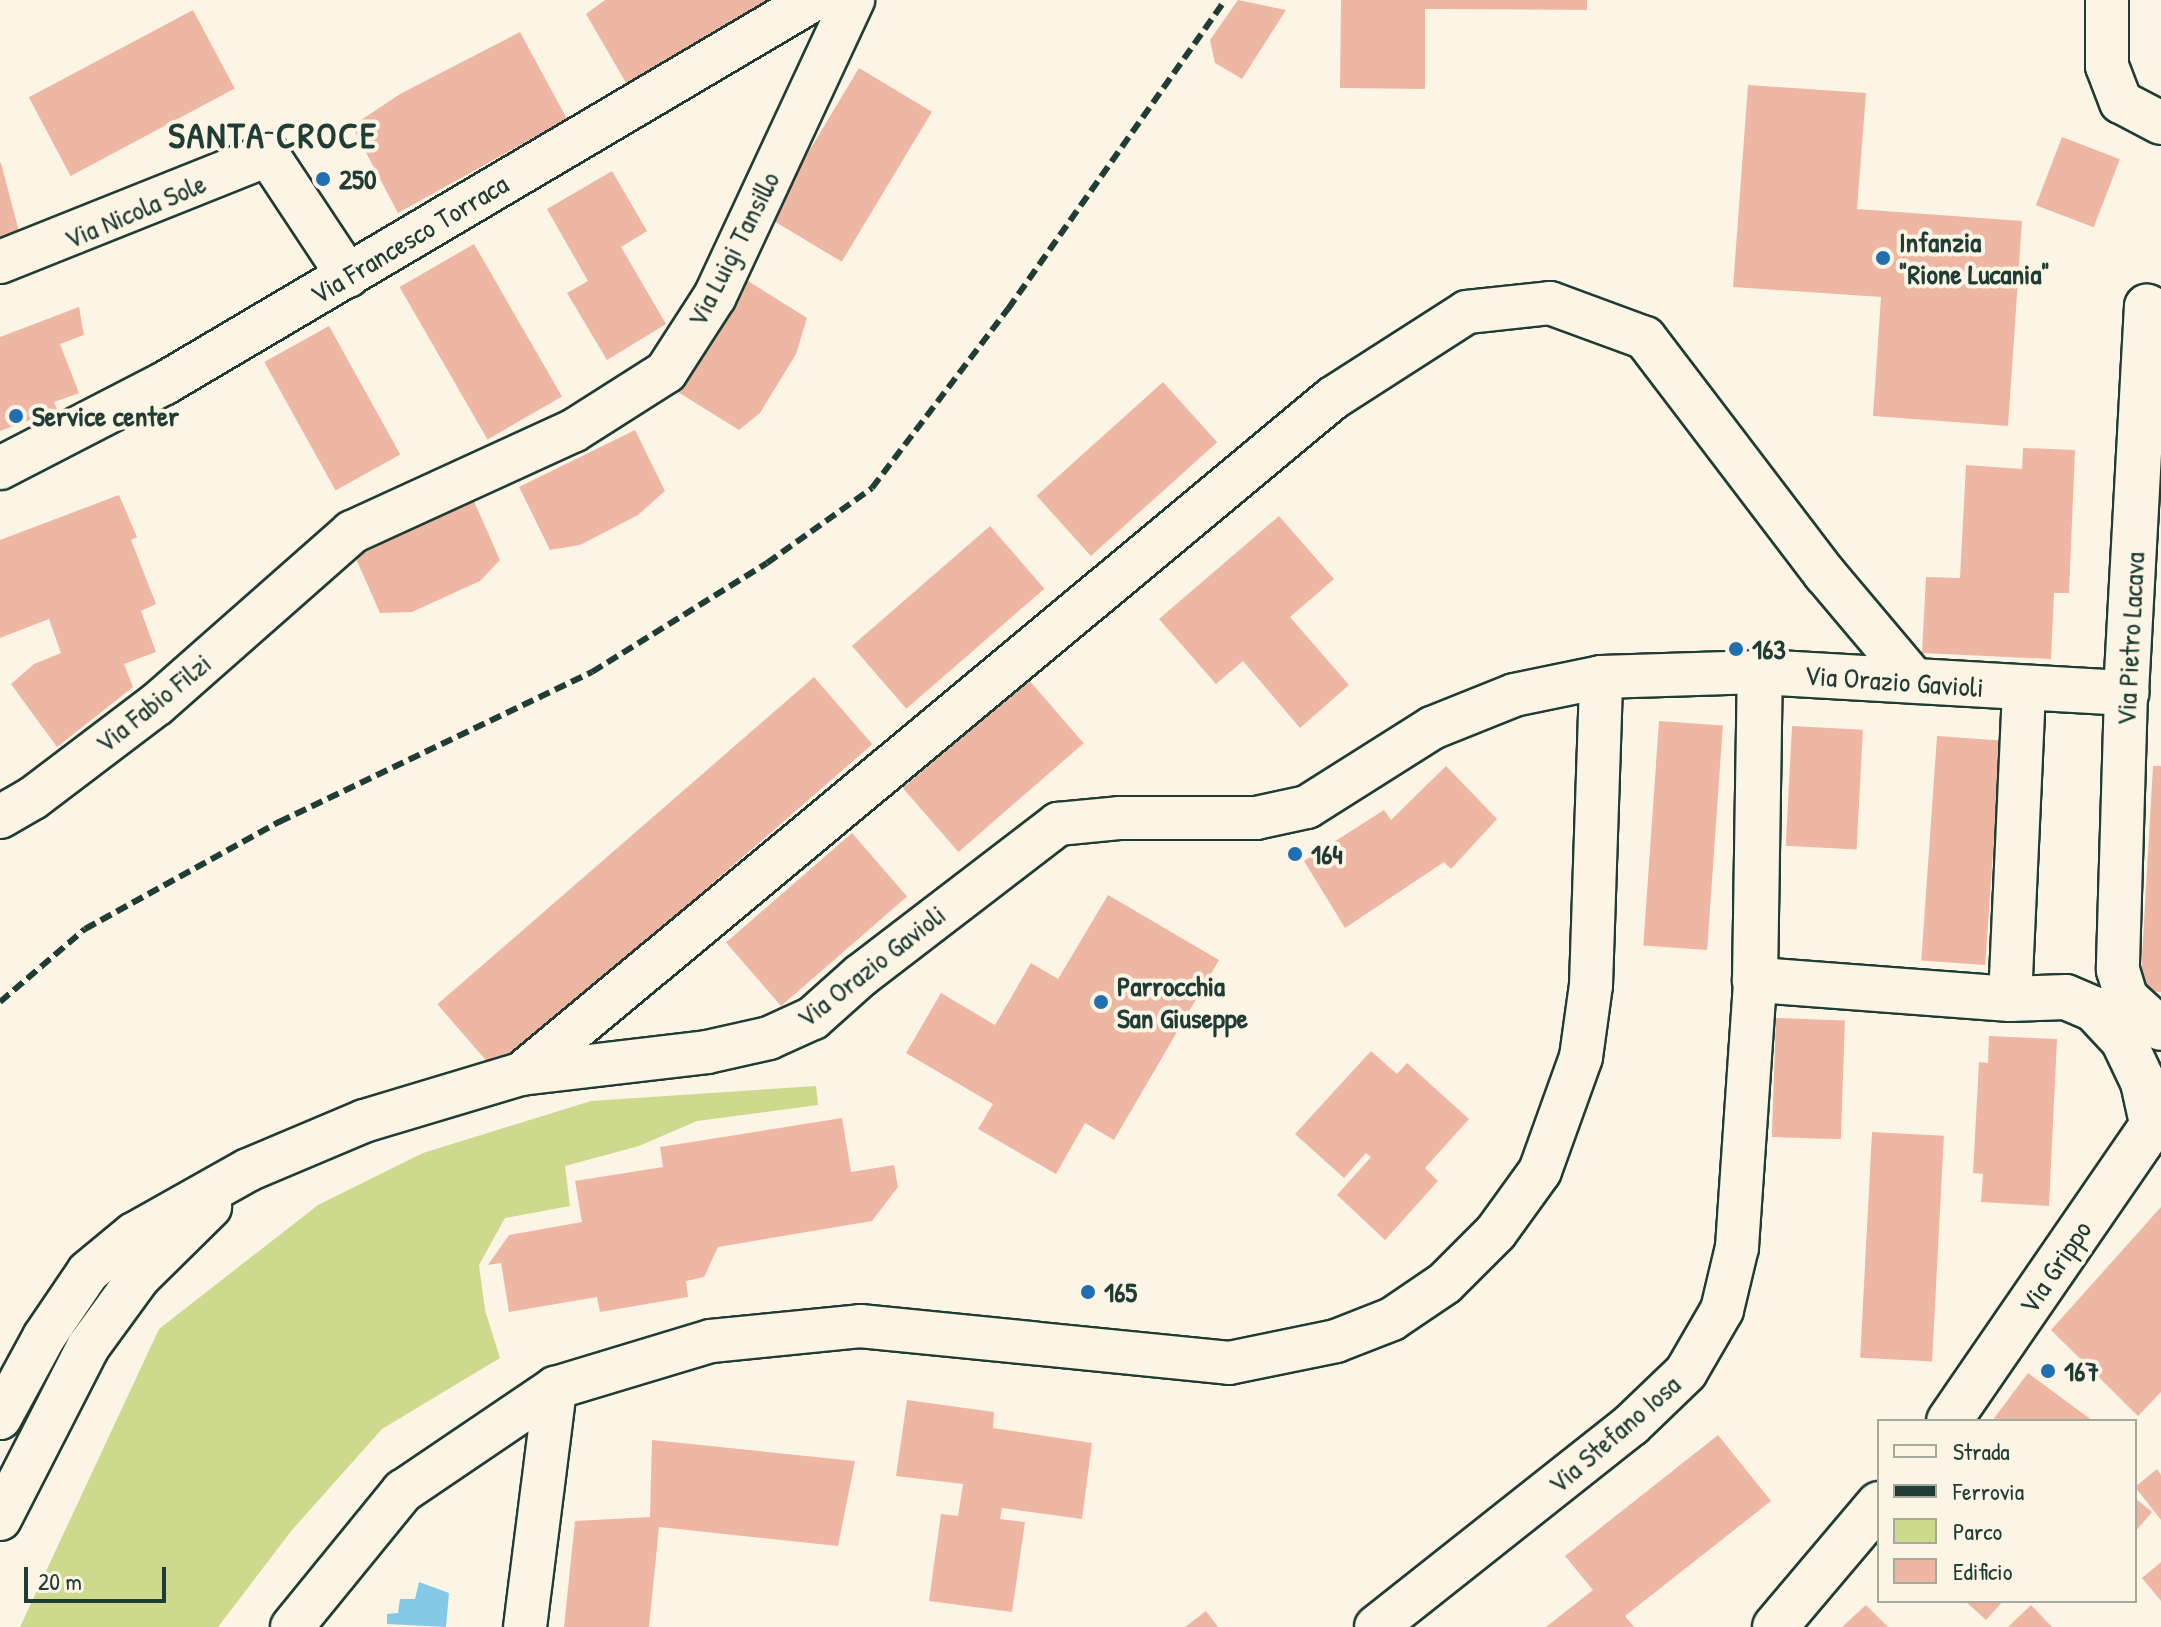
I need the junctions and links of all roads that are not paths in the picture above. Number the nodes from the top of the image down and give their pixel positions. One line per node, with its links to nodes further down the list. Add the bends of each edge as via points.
1 (813, 0): 6 (street, Via Francesco Torraca)
2 (853, 0): 9 (street, Via Luigi Tansillo, via 715,296 666,372 573,431 352,532)
3 (2107, 0): 4 (street, via 2107,66 2121,102)
4 (2161, 123)
5 (0, 262): 6 (street, Via Nicola Sole, via 268,155)
6 (348, 276): 8 (street, Via Francesco Torraca, via 102,418)
7 (2154, 310): 14 (street, Via Pietro Lacava)
8 (0, 468)
9 (299, 578): 15 (street, Via Fabio Filzi, via 157,704)
10 (1760, 672): 11 (street, Via Orazio Gavioli); 12 (street, Via Orazio Gavioli); 17 (street)
11 (1601, 677): 21 (street, Via Orazio Gavioli, via 1514,695 1432,728 1307,807 1256,818 1119,818 1058,824 813,1018 769,1038 707,1052); 24 (street, via 1591,985 1581,1057 1540,1171 1496,1232 1445,1283 1392,1319 1336,1341 1229,1363 860,1326 711,1341)
12 (1916, 682): 13 (street, Via Orazio Gavioli); 21 (street, via 1825,574 1645,338 1550,303 1467,312 1333,398)
13 (2024, 690): 14 (street, Via Orazio Gavioli); 19 (street)
14 (2126, 693): 16 (street, Via Pietro Lacava)
15 (0, 817)
16 (2118, 970): 18 (street, via 2103,987); 20 (street, via 2126,997)
17 (1755, 980): 19 (street); 31 (street, Via Stefano Iosa, via 1737,1247 1722,1310 1686,1372 1631,1425)
18 (2066, 997): 19 (street); 22 (street, via 2094,1009 2123,1040)
19 (2010, 999)
20 (2161, 1029)
21 (521, 1074): 23 (street, via 364,1121)
22 (2158, 1122): 26 (street, Via Grippo)
23 (248, 1170): 25 (street, via 134,1234 88,1272 44,1337); 28 (street, via 139,1277 88,1347)
24 (555, 1388): 29 (street, via 403,1491); 30 (street)
25 (0, 1418)
26 (1950, 1419)
27 (1877, 1506): 32 (street)
28 (0, 1519)
29 (292, 1627)
30 (525, 1627)
31 (1376, 1627)
32 (1775, 1627)

